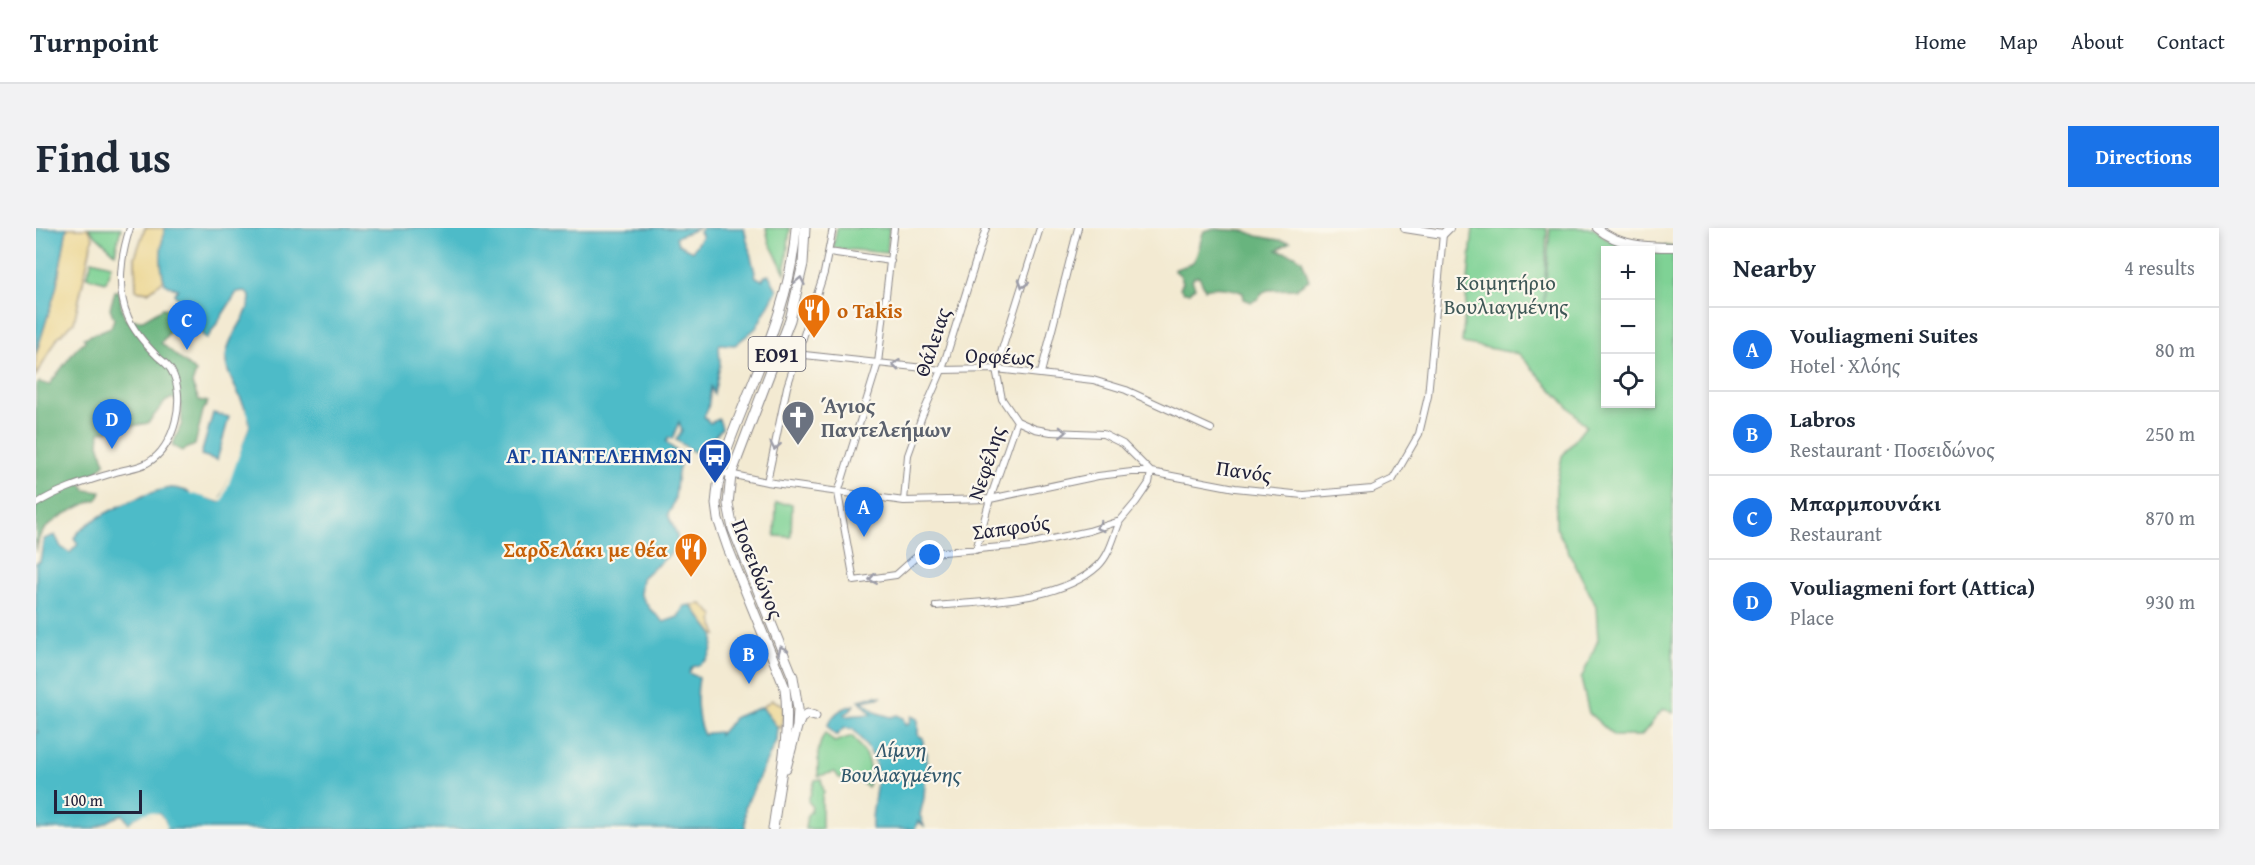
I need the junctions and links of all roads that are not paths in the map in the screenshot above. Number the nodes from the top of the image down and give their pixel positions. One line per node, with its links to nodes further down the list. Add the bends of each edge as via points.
1 (130, 228): 30 (street, via 122,260 123,304 134,329 174,376 178,404 171,437 148,463 60,490)
2 (796, 228): 23 (main road, Ποσειδώνος / ΕΟ91, via 778,317)
3 (805, 228): 15 (main road, Ποσειδώνος / ΕΟ91, one-way to 3, via 799,287)
4 (833, 228): 13 (street)
5 (894, 228): 14 (street)
6 (986, 228): 19 (street, Θάλειας)
7 (1040, 228): 18 (street, one-way to 18)
8 (1078, 228): 20 (street)
9 (1405, 228): 11 (street)
10 (1598, 228): 12 (street, via 1622,242)
11 (1446, 231): 24 (street, Πανός, via 1428,396 1419,434 1393,479 1372,489 1303,495 1235,488)
12 (1673, 247)
13 (829, 252): 14 (street); 16 (street)
14 (891, 261): 17 (street)
15 (777, 352): 16 (street, Ορφέως); 25 (main road, Ποσειδώνος / ΕΟ91)
16 (797, 354): 17 (street, Ορφέως); 26 (street, one-way to 26)
17 (878, 363): 19 (street, Ορφέως, one-way to 17); 27 (street)
18 (996, 369): 19 (street, Ορφέως); 20 (street, Ορφέως); 21 (street, via 1002,399)
19 (942, 370): 29 (street, Θάλειας, via 908,455)
20 (1041, 374): 22 (street, Ορφέως, via 1109,384)
21 (1017, 422): 24 (street, one-way to 24, via 1051,432 1103,434 1123,444); 28 (street, Νεφέλης)
22 (1211, 429)
23 (720, 472): 25 (street); 34 (main road, Ποσειδώνος / ΕΟ91, via 716,504 722,533 781,674)
24 (1151, 472): 28 (street, Πανός, via 1098,476); 31 (street, via 1149,483)
25 (731, 475): 26 (street); 35 (main road, Ποσειδώνος / ΕΟ91, one-way to 25, via 791,670 734,529 728,504)
26 (767, 482): 27 (street)
27 (838, 493): 29 (street, Πανός); 32 (street, Σαπφούς, one-way to 27, via 933,553 915,558 896,575 854,581)
28 (990, 499): 29 (street, Πανός); 32 (street, Νεφέλης)
29 (904, 501)
30 (36, 504)
31 (1120, 521): 32 (street, Σαπφούς, one-way to 32, via 1024,545); 33 (street, via 1099,566 1072,583 991,602)
32 (976, 550)
33 (936, 606)
34 (786, 697): 35 (main road); 38 (main road, Ποσειδώνος / ΕΟ91)
35 (797, 698): 37 (main road, Ποσειδώνος / ΕΟ91)
36 (815, 716): 37 (main road, via 803,717)
37 (797, 727): 38 (main road, Ποσειδώνος / ΕΟ91)
38 (780, 784): 39 (main road, Ποσειδώνος / ΕΟ91)
39 (773, 829)

